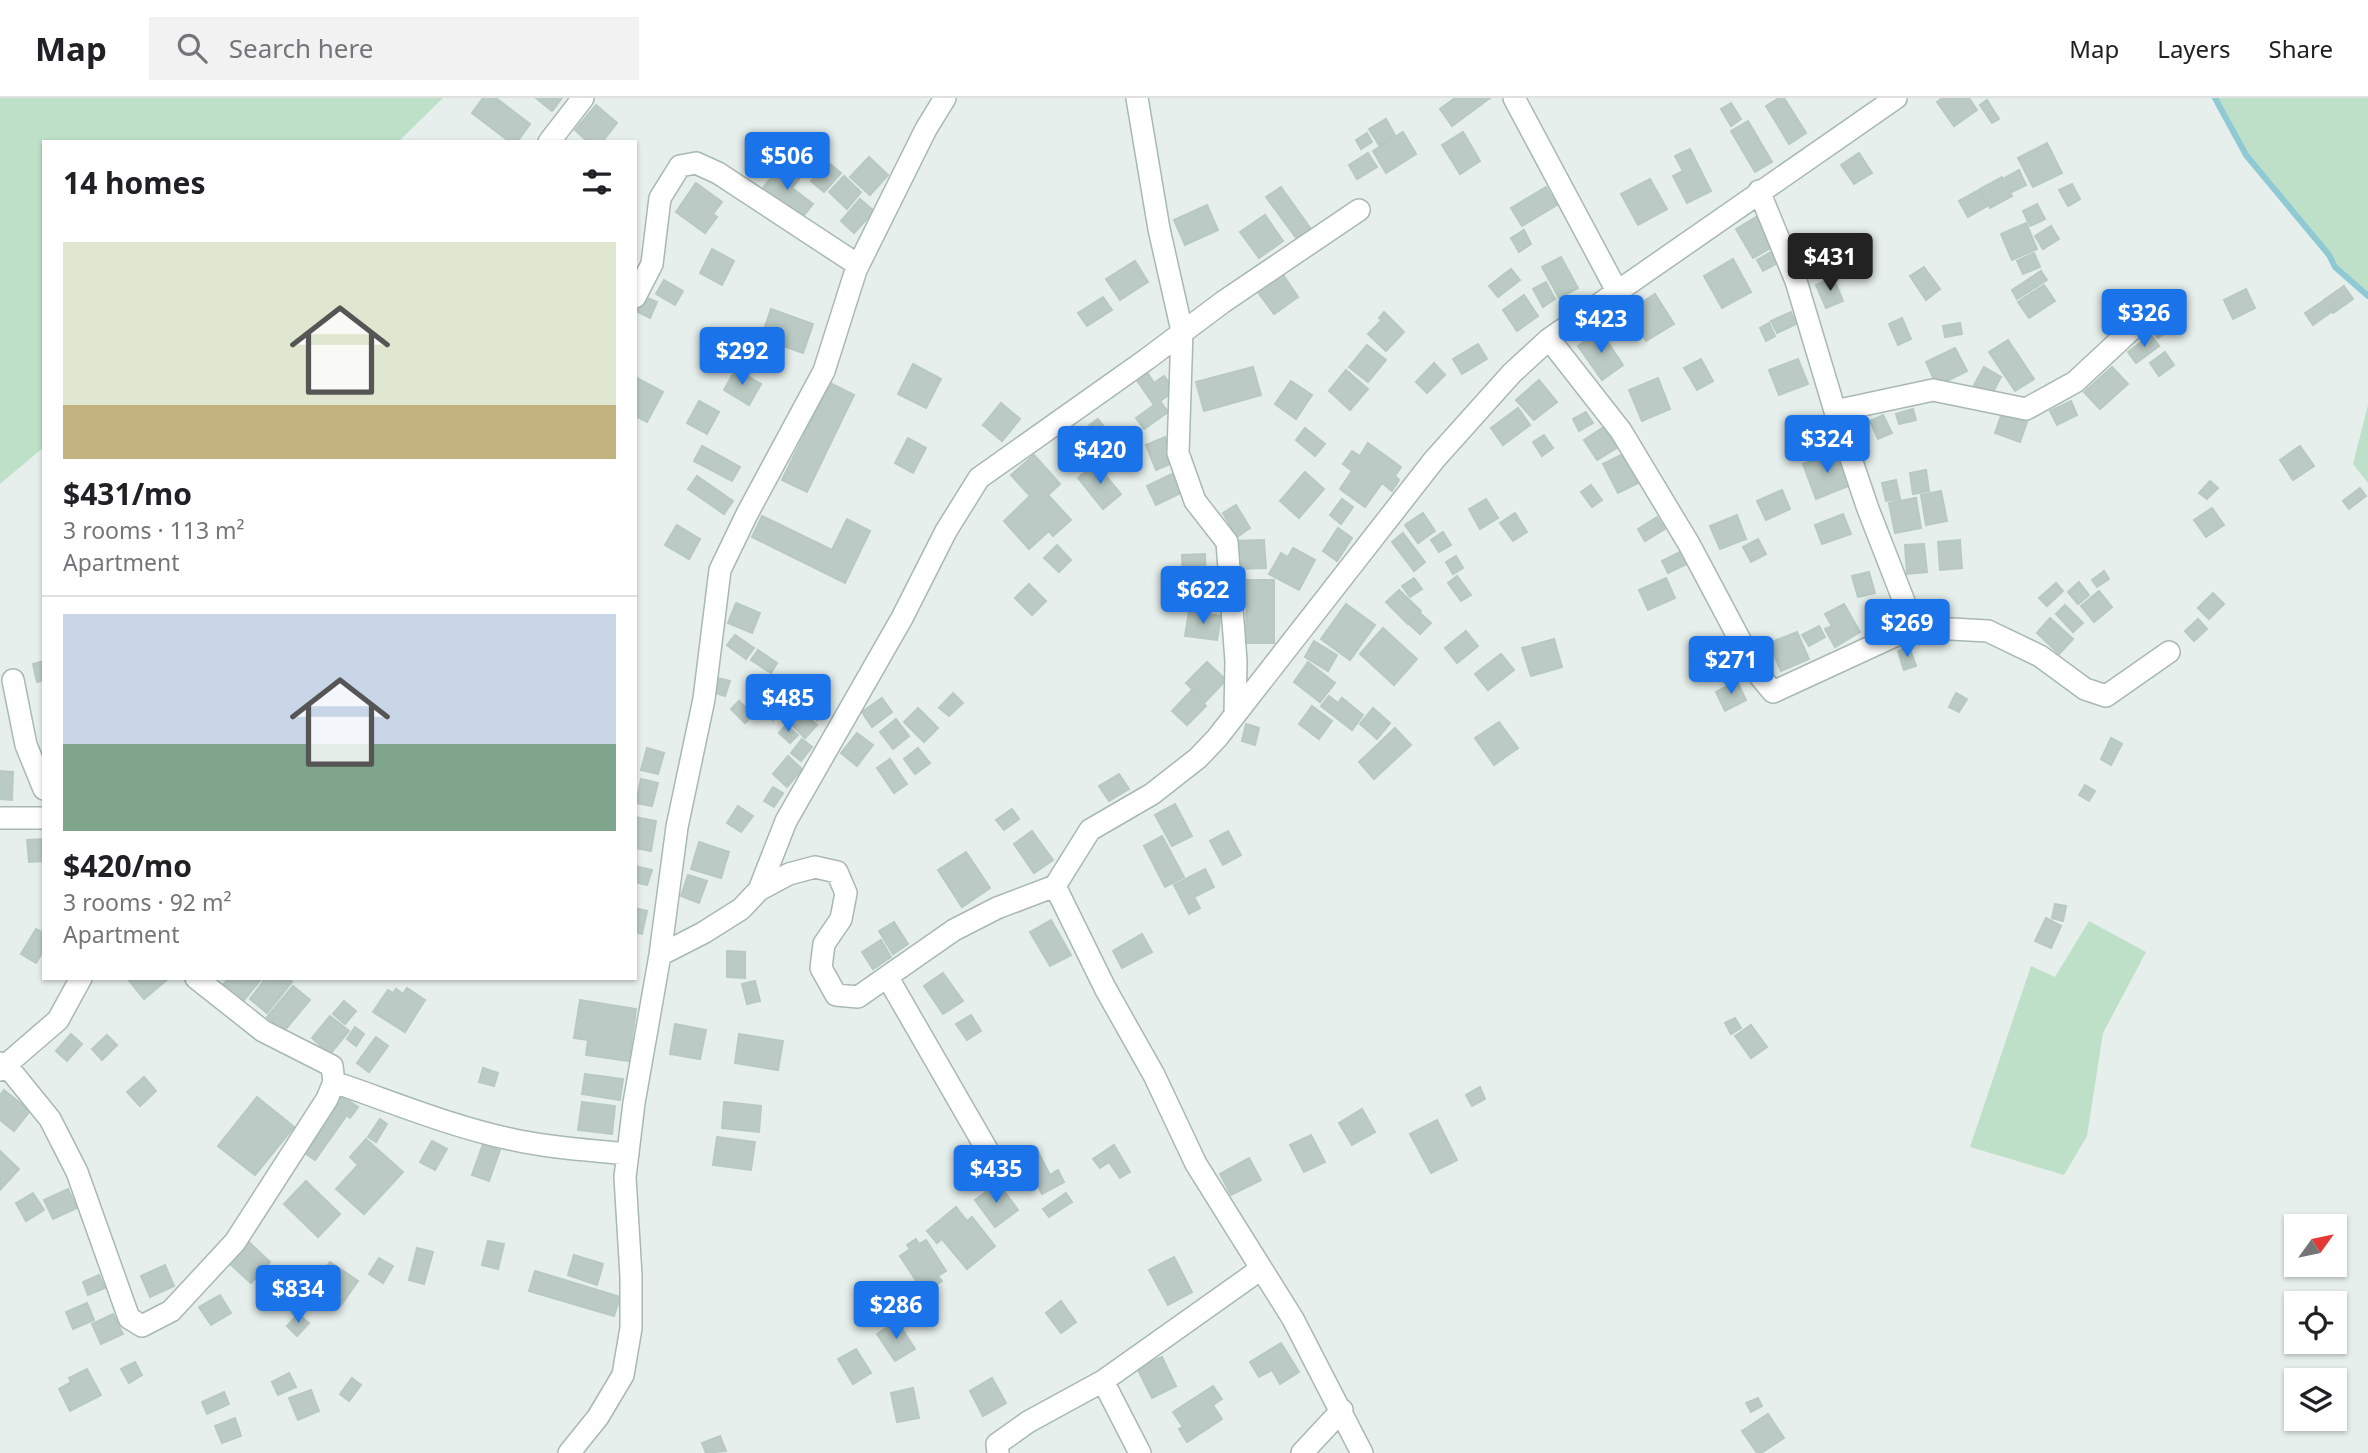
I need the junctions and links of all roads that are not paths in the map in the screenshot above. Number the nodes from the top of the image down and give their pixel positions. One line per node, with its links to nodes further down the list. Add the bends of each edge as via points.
1 (583, 98): 6 (street)
2 (945, 98): 9 (street)
3 (1137, 98): 13 (street)
4 (1514, 98): 10 (street)
5 (1896, 98): 7 (street)
6 (551, 140)
7 (1759, 191): 10 (street); 15 (street, via 1796,281)
8 (1359, 210): 13 (street)
9 (858, 265): 11 (street, via 696,163 680,166 660,198 652,264); 25 (street, via 824,371 720,570 704,699 677,827)
10 (1616, 291): 14 (street)
11 (637, 292)
12 (2159, 304): 15 (street, via 2075,382 2026,409 1933,390)
13 (1182, 331): 19 (street, via 1178,453 1195,501 1227,542); 24 (street, via 979,478 786,821)
14 (1549, 339): 16 (street, via 1621,431 1689,544 1758,674 1773,692); 19 (street, via 1434,460)
15 (1835, 411): 16 (street)
16 (1914, 627): 17 (street, via 1987,631 2040,656 2081,687 2106,696)
17 (2169, 652)
18 (13, 681): 20 (street, via 26,745)
19 (1235, 714): 23 (street, via 1198,758 1152,794 1090,830)
20 (42, 784)
21 (0, 818): 22 (street)
22 (42, 818)
23 (1055, 886): 26 (street, via 954,930); 33 (street, via 1196,1164)
24 (759, 890): 25 (street, via 741,909); 26 (street, via 815,867 837,872 846,892 841,919 824,944 821,968 836,995 858,997)
25 (660, 955): 31 (street)
26 (888, 978): 32 (street)
27 (80, 980): 29 (street, via 58,1020)
28 (199, 980): 30 (street, via 263,1031 332,1066)
29 (2, 1066): 30 (street, via 50,1119 78,1172 129,1318 142,1326 171,1311 235,1242)
30 (334, 1082): 31 (street, via 510,1139)
31 (628, 1154): 36 (street, via 631,1328 622,1375 598,1417)
32 (997, 1167)
33 (1261, 1269): 34 (street); 35 (street)
34 (1103, 1381): 37 (street, via 1007,1436 997,1444); 38 (street)
35 (1342, 1410): 39 (street); 40 (street)
36 (569, 1453)
37 (998, 1453)
38 (1140, 1453)
39 (1302, 1453)
40 (1362, 1453)

